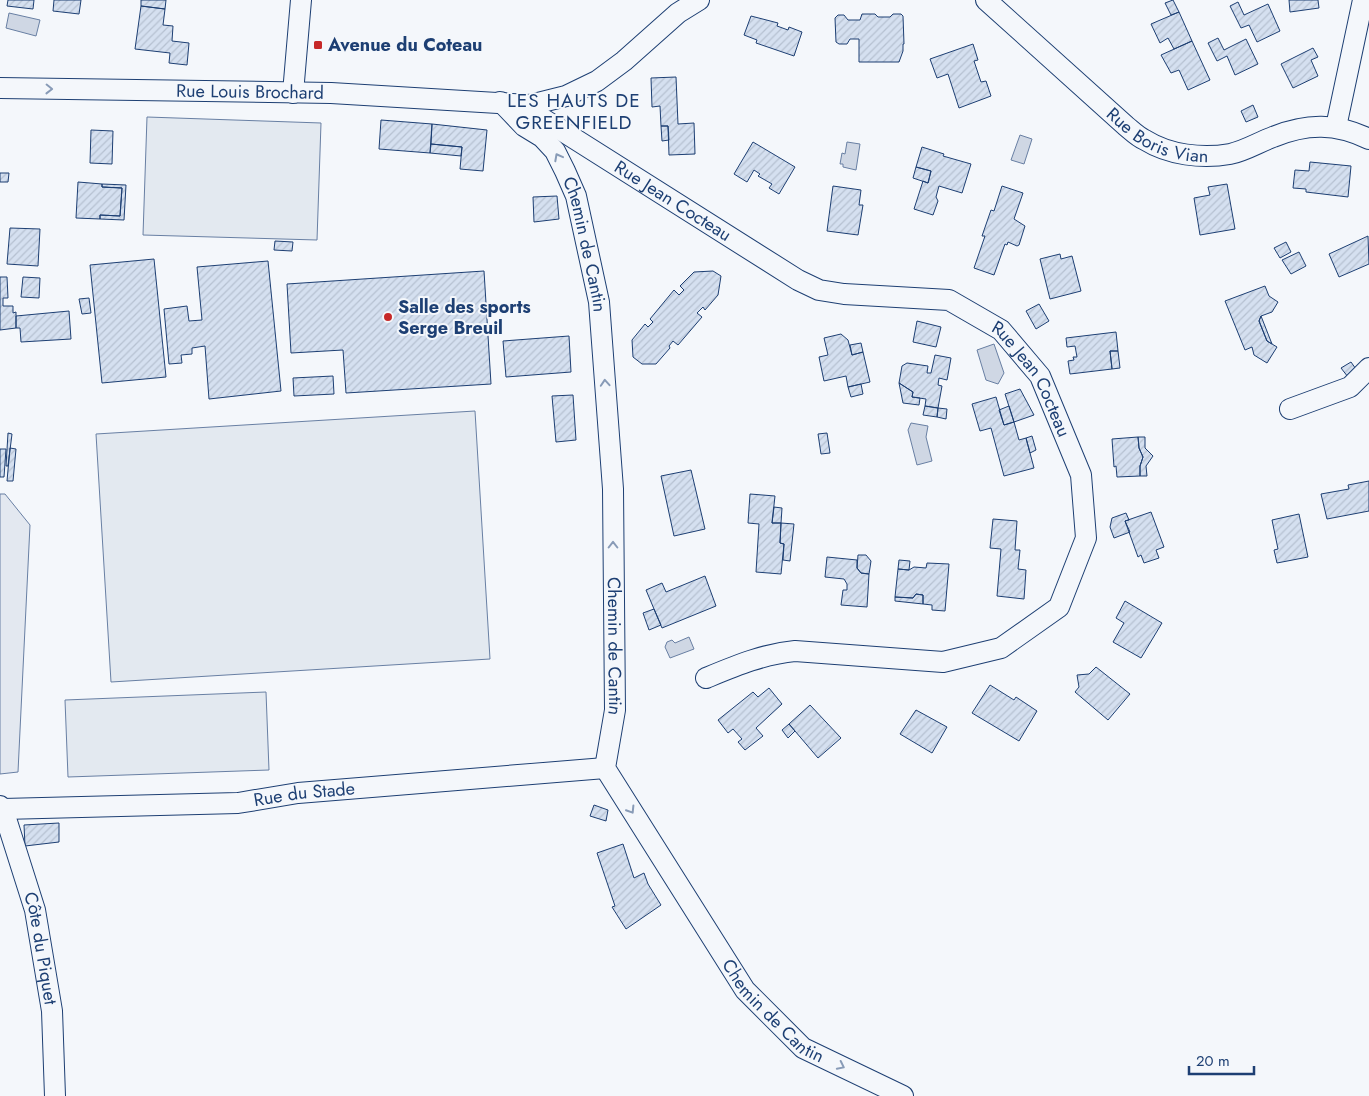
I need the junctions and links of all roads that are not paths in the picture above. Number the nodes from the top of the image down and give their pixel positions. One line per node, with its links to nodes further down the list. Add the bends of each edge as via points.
1 (301, 0): 6 (street)
2 (699, 0): 7 (street, via 678,13 597,81 566,96 530,105)
3 (986, 0): 8 (street, Rue Boris Vian, via 1126,126 1166,150 1216,156 1298,130)
4 (1363, 0): 8 (street)
5 (0, 88): 6 (street, Rue Louis Brochard, one-way to 6)
6 (293, 93): 7 (street, Rue Louis Brochard, via 331,92)
7 (500, 102): 12 (street, Rue Jean Cocteau, via 537,114 798,280 819,290 949,300 1001,330 1040,376 1081,475 1086,538 1059,606 1001,648 944,662 795,651 774,653); 13 (street, Chemin de Cantin, one-way to 7, via 614,710 613,489 599,302 576,196 565,171 555,151 542,137 524,126)
8 (1336, 127): 9 (street, Rue Boris Vian)
9 (1369, 139)
10 (1369, 368): 11 (street, via 1350,387)
11 (1290, 409)
12 (706, 678)
13 (605, 768): 14 (street, Rue du Stade, via 298,793 238,803); 16 (street, Chemin de Cantin, one-way to 16, via 745,990 803,1048)
14 (2, 807): 15 (street, Côte du Piquet, via 35,910 52,1011)
15 (55, 1096)
16 (903, 1096)

